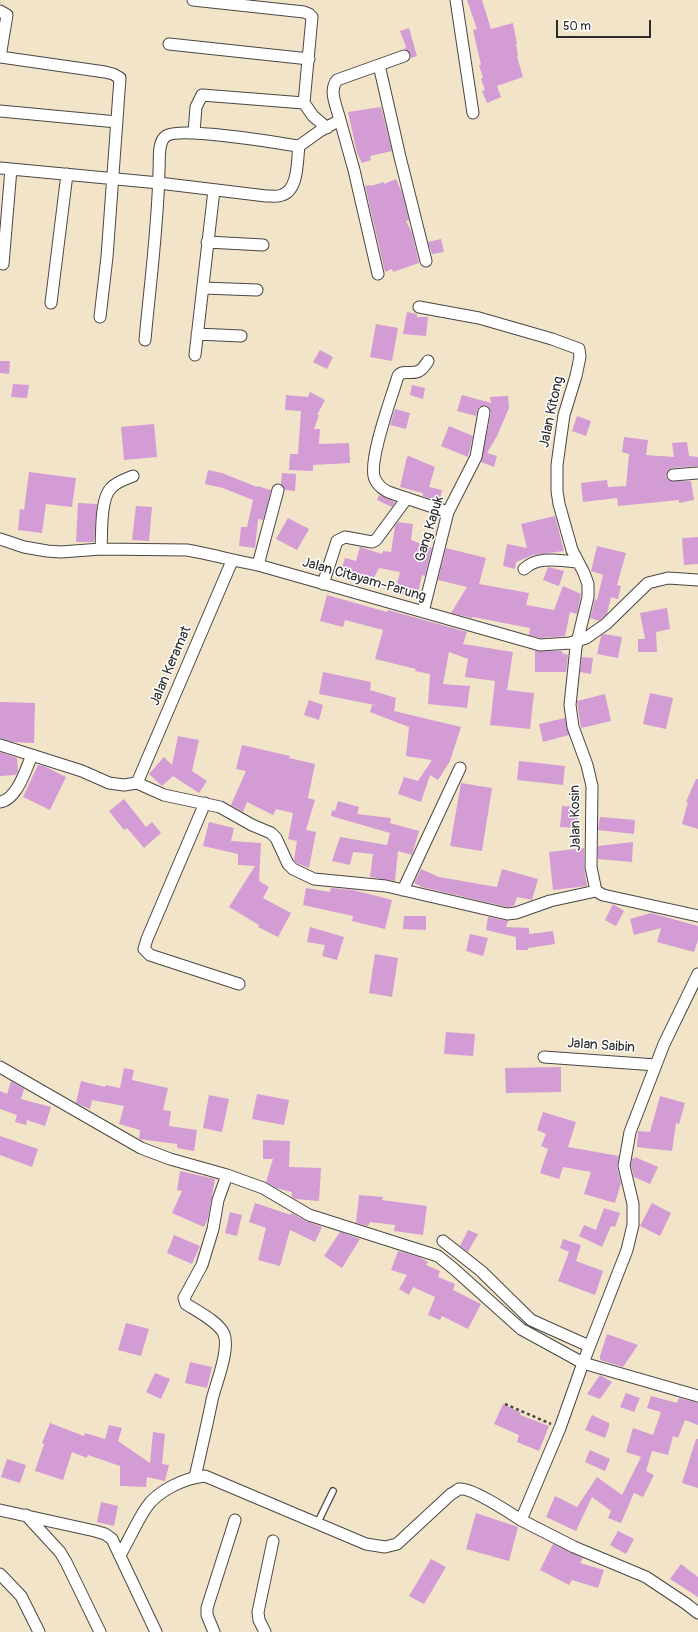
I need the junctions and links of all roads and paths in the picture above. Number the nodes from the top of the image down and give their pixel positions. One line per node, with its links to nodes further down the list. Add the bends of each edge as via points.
1 (193, 0): 7 (street, via 309,14 312,17)
2 (456, 0): 11 (street)
3 (0, 11): 6 (street, via 7,15)
4 (169, 44): 7 (street)
5 (404, 56): 8 (street)
6 (0, 57): 13 (street, via 114,74 120,78)
7 (308, 59): 9 (street)
8 (379, 65): 12 (street, via 337,80 334,84 332,90); 24 (street)
9 (304, 104): 14 (street); 15 (street, via 202,95 196,107)
10 (0, 111): 13 (street)
11 (473, 113)
12 (340, 120): 14 (street); 26 (street)
13 (117, 122): 19 (street)
14 (324, 129): 16 (street)
15 (194, 132): 16 (street); 20 (street, via 167,135 162,139)
16 (303, 142): 21 (street, via 295,180 291,189 283,195 266,196)
17 (5, 169): 18 (street); 25 (street)
18 (67, 174): 19 (street); 29 (street)
19 (114, 180): 20 (street); 31 (street)
20 (159, 183): 21 (street); 34 (street)
21 (214, 190): 22 (street)
22 (207, 242): 23 (street); 27 (street)
23 (263, 245)
24 (426, 261)
25 (3, 264)
26 (378, 274)
27 (203, 288): 28 (street); 32 (street)
28 (257, 290)
29 (51, 303)
30 (419, 307): 47 (street, Jalan Kitong, via 478,318 579,349 580,357 564,415 557,465 559,504)
31 (100, 318)
32 (197, 334): 33 (street); 35 (street)
33 (241, 336)
34 (145, 340)
35 (195, 355)
36 (428, 361): 42 (street, via 417,372 404,372 398,376 374,463 374,479 384,490)
37 (484, 412): 43 (street, Gang Kapuk, via 476,457)
38 (698, 473): 39 (street)
39 (673, 475)
40 (133, 476): 45 (street, via 110,488 106,497)
41 (278, 490): 48 (street)
42 (407, 498): 43 (street); 51 (street, via 376,540 372,542 344,537 337,541)
43 (448, 512): 52 (street, Gang Kapuk)
44 (0, 539): 45 (street, Jalan Citayam-Parung, via 47,551)
45 (101, 549): 46 (street, Jalan Citayam-Parung, via 187,550)
46 (232, 561): 48 (street, Jalan Citayam-Parung); 57 (street, Jalan Keramat)
47 (578, 562): 49 (street, via 542,560); 53 (street, Jalan Kitong, via 588,584 588,597)
48 (258, 565): 51 (street, Jalan Citayam-Parung)
49 (524, 569)
50 (698, 580): 53 (street, Jalan Citayam-Parung, via 668,578 648,583 606,624)
51 (323, 584): 52 (street, Jalan Citayam-Parung)
52 (423, 612): 53 (street, Jalan Citayam-Parung, via 540,645)
53 (577, 642): 61 (street, Jalan Kosin, via 570,705 573,727 592,786 591,867)
54 (0, 745): 55 (street)
55 (32, 755): 57 (street, via 82,771 109,783); 58 (street, via 13,795)
56 (460, 768): 60 (street)
57 (137, 783): 59 (street, via 164,795)
58 (0, 802)
59 (205, 803): 60 (street, via 220,807 271,833 288,864 304,875 332,882 386,886); 64 (street, via 146,939 144,949 150,955)
60 (403, 890): 61 (street, via 507,914 516,914 550,901)
61 (596, 891): 62 (street, via 603,895)
62 (698, 916)
63 (698, 974): 66 (street)
64 (239, 984)
65 (544, 1057): 66 (street, Jalan Saibin)
66 (656, 1065): 70 (street, via 630,1132 624,1157 625,1176 633,1204 633,1225 627,1250)
67 (0, 1066): 68 (street, via 141,1148)
68 (227, 1175): 71 (street, via 263,1188 309,1215 438,1256 521,1329); 75 (street, via 202,1265 184,1298 186,1304 220,1327 225,1344 222,1367)
69 (443, 1242): 70 (street, via 481,1271 531,1320)
70 (589, 1346): 71 (street)
71 (583, 1363): 72 (street); 74 (street)
72 (698, 1396)
73 (505, 1404): 74 (path)
74 (560, 1428): 80 (street)
75 (195, 1477): 81 (street, via 205,1476 244,1491); 83 (street, via 152,1500)
76 (333, 1491): 81 (lane)
77 (1, 1513): 78 (street)
78 (26, 1515): 83 (street, via 104,1534 112,1539); 87 (street, via 60,1552)
79 (235, 1520): 89 (street, via 207,1608)
80 (521, 1520): 81 (street, via 477,1494 459,1489 397,1544 391,1546 366,1544); 85 (street, via 574,1547 646,1577)
81 (317, 1524)
82 (273, 1541): 90 (street, via 258,1612)
83 (120, 1555): 88 (street)
84 (0, 1574): 86 (street, via 21,1596)
85 (698, 1613)
86 (39, 1632)
87 (100, 1632)
88 (156, 1632)
89 (214, 1632)
90 (265, 1632)

